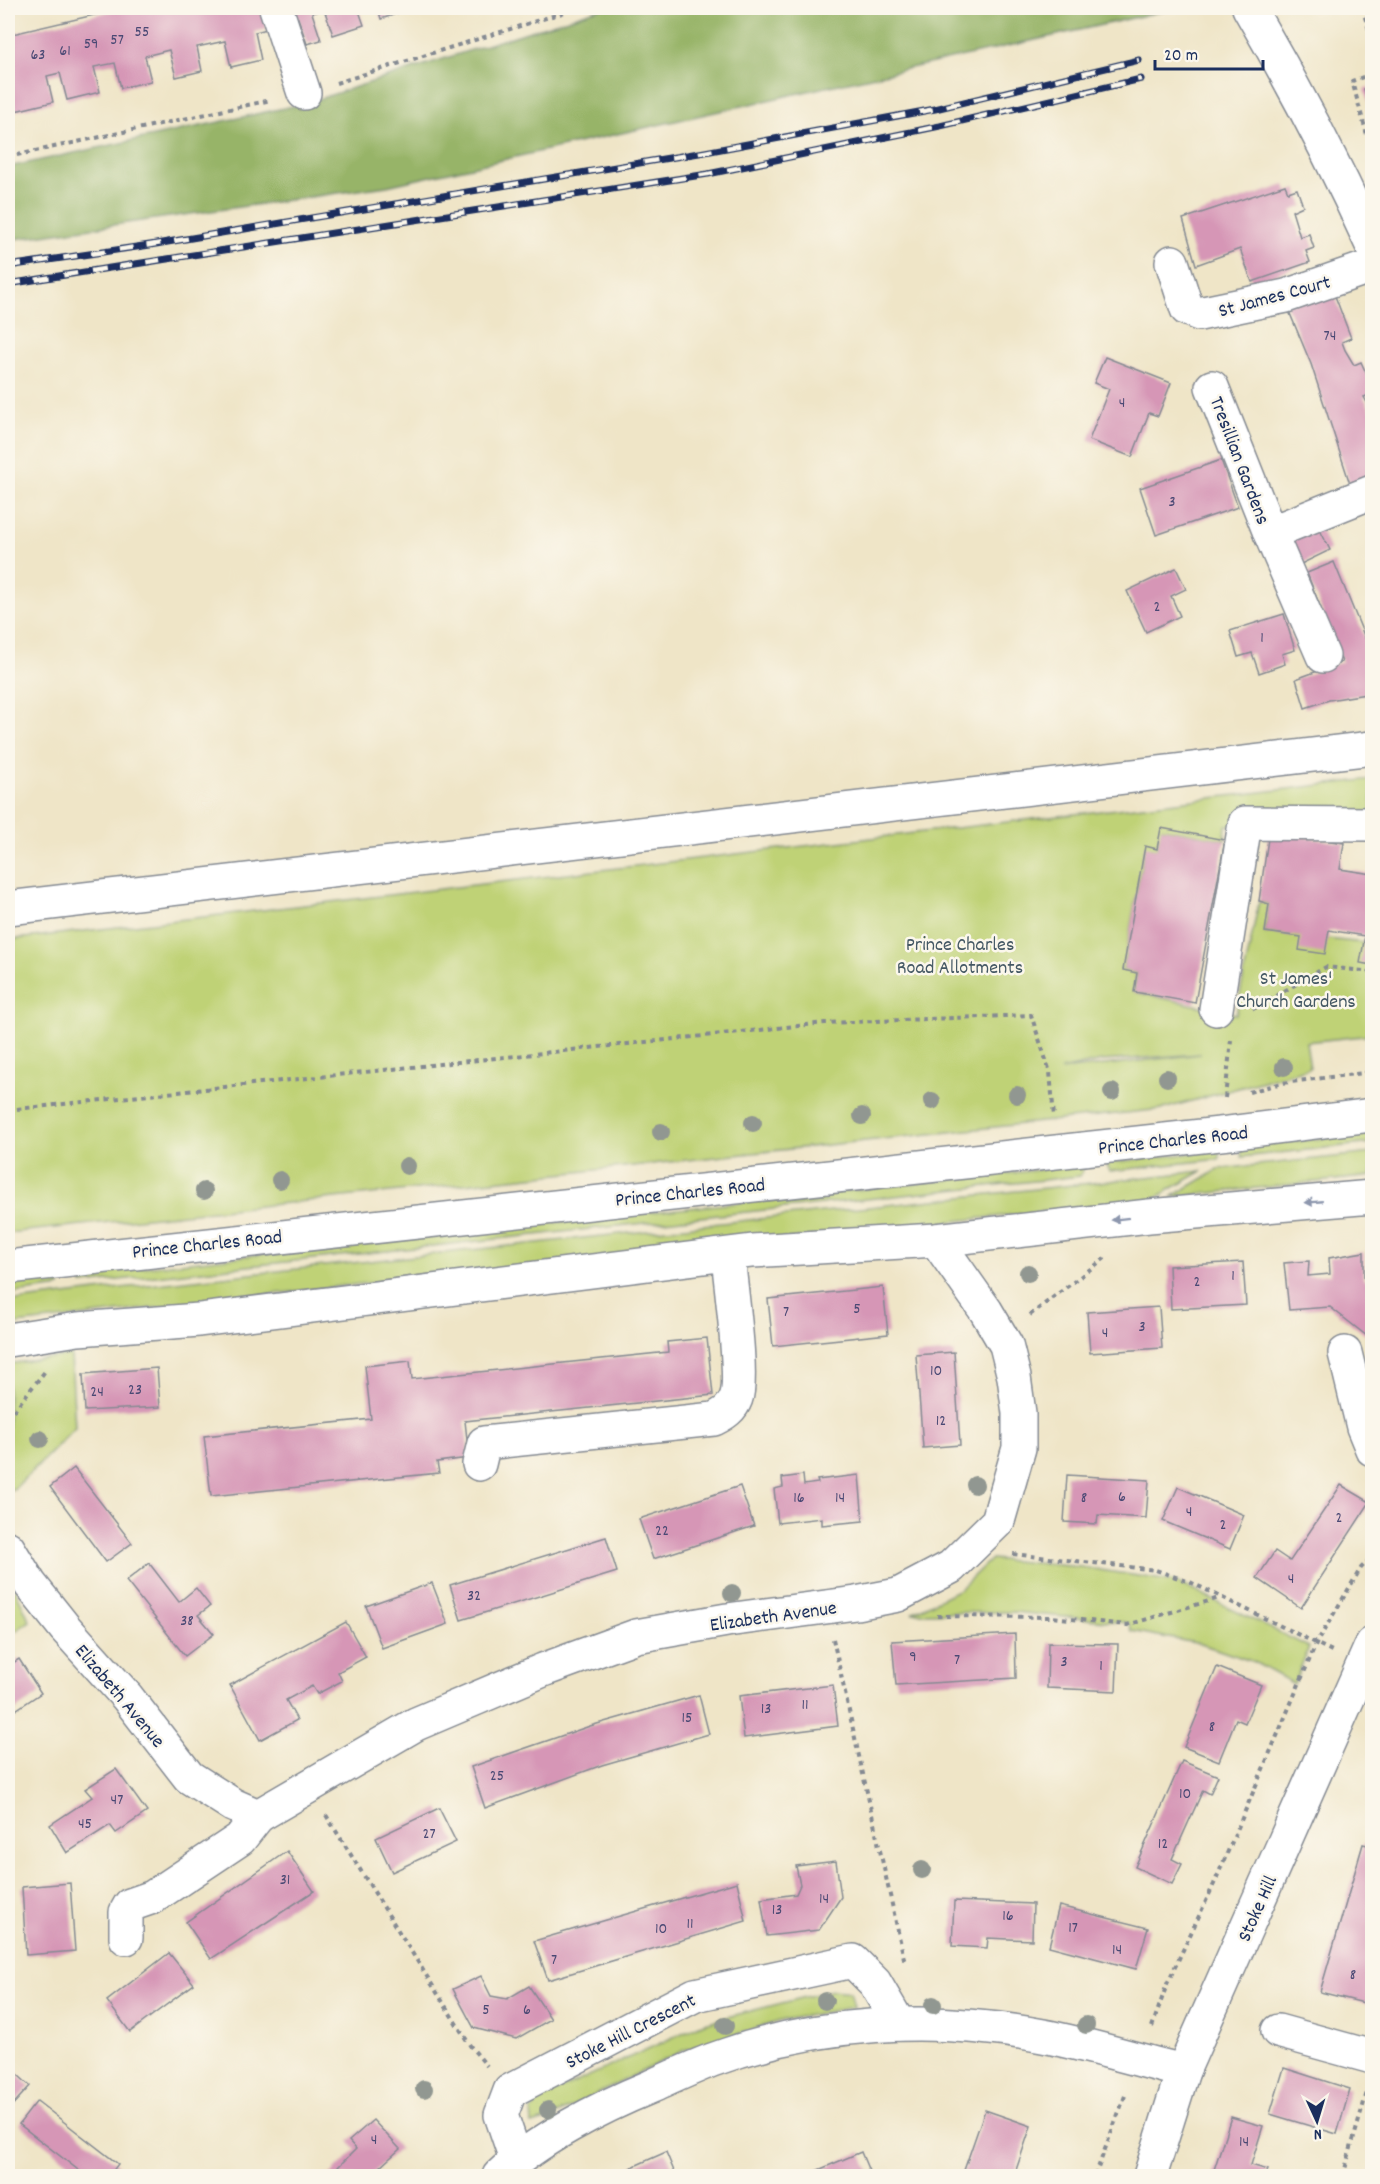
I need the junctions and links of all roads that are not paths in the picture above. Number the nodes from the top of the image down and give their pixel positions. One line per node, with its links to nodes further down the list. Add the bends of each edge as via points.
1 (276, 8): 3 (street)
2 (1249, 8): 4 (street, via 1331,158)
3 (304, 93)
4 (1372, 245)
5 (1172, 262): 6 (street, St James Court, via 1187,309 1199,314 1286,296)
6 (1372, 266)
7 (1212, 387): 9 (street, Tresillian Gardens)
8 (1372, 492): 9 (street, Tresillian Gardens)
9 (1270, 533): 10 (street, Tresillian Gardens)
10 (1323, 656)
11 (1372, 748): 13 (street)
12 (1372, 824): 14 (street, via 1245,823)
13 (8, 908)
14 (1226, 1013)
15 (1372, 1115): 19 (street, Prince Charles Road)
16 (1372, 1197): 17 (street, one-way to 17)
17 (936, 1240): 18 (street); 26 (street, Elizabeth Avenue, via 1006,1344 1019,1413 1019,1448 998,1521 951,1567 898,1595 636,1636 543,1670 417,1725)
18 (728, 1255): 20 (street); 23 (street, via 738,1374 737,1397 727,1413 714,1419 484,1443)
19 (8, 1267)
20 (8, 1340)
21 (1345, 1353): 22 (street)
22 (1372, 1449)
23 (479, 1464)
24 (8, 1548): 26 (street, Elizabeth Avenue, via 65,1629 127,1697 189,1777)
25 (1367, 1656): 30 (street, Stoke Hill)
26 (258, 1816): 27 (street, Elizabeth Avenue, via 240,1839 153,1898 130,1905 126,1912)
27 (126, 1938)
28 (907, 2024): 30 (street, via 1042,2036); 32 (street, via 794,2036 713,2060 613,2102); 32 (street, Stoke Hill Crescent, via 853,1961 695,1995 510,2091 501,2115)
29 (1278, 2031): 31 (street)
30 (1183, 2071): 33 (street, Stoke Hill)
31 (1371, 2071)
32 (507, 2168)
33 (1150, 2176)

